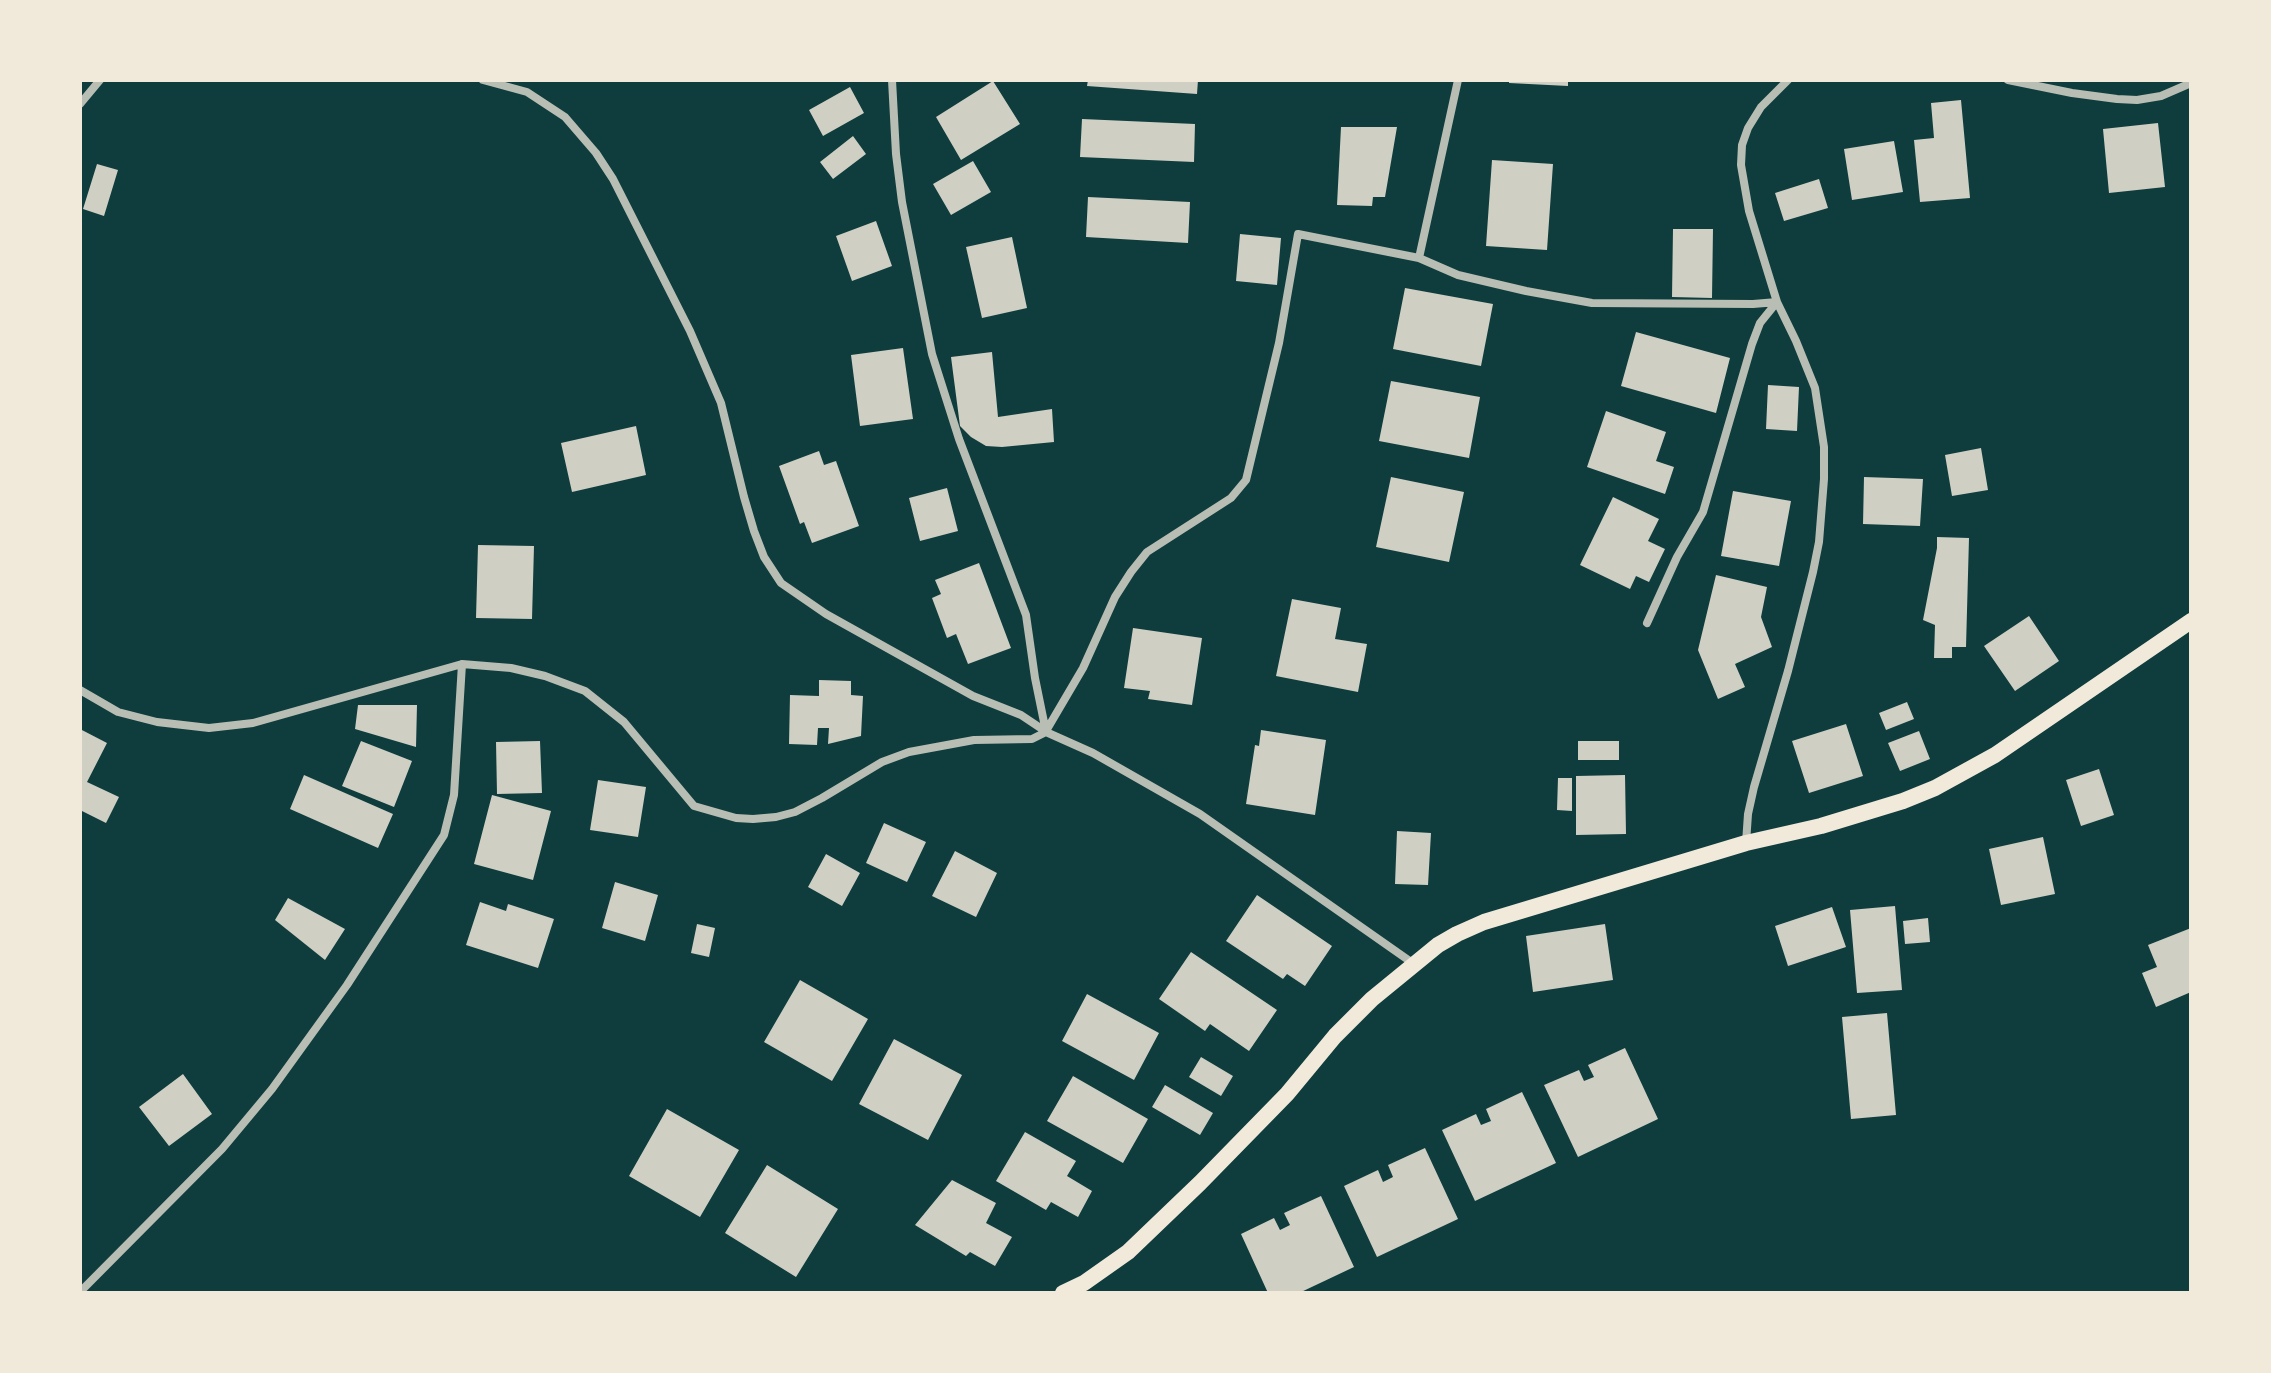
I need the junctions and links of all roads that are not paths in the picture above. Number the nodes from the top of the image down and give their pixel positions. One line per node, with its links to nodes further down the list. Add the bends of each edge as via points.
1 (100, 80): 8 (street)
2 (483, 80): 15 (street, via 527,92 565,117 613,179 721,403 754,531 781,583 826,614)
3 (892, 80): 15 (street, via 902,202 932,354 1026,615)
4 (1458, 80): 9 (street)
5 (1788, 80): 10 (street, via 1748,128 1741,165)
6 (2008, 80): 7 (street, via 2097,98 2137,100)
7 (2191, 83)
8 (80, 104)
9 (1419, 258): 10 (street, via 1458,275 1592,303); 15 (street, via 1298,234 1246,480 1231,498 1147,552 1131,572)
10 (1777, 302): 12 (street, via 1752,344 1703,512); 16 (street, via 1815,388 1824,479 1813,572 1754,787)
11 (2191, 621): 16 (main road, via 1995,755 1935,788 1821,826)
12 (1647, 623)
13 (462, 664): 14 (street, via 253,723 209,728 118,712); 15 (street, via 511,668 585,691 624,722 694,806 736,818 795,812 909,752 974,740 1032,739); 18 (street, via 454,795 444,835 272,1089 222,1149)
14 (80, 690)
15 (1046, 732): 17 (street, via 1200,814)
16 (1746, 843): 17 (main road, via 1484,922)
17 (1414, 964): 19 (main road, via 1335,1036 1287,1094 1128,1252)
18 (80, 1292)
19 (1063, 1293)

